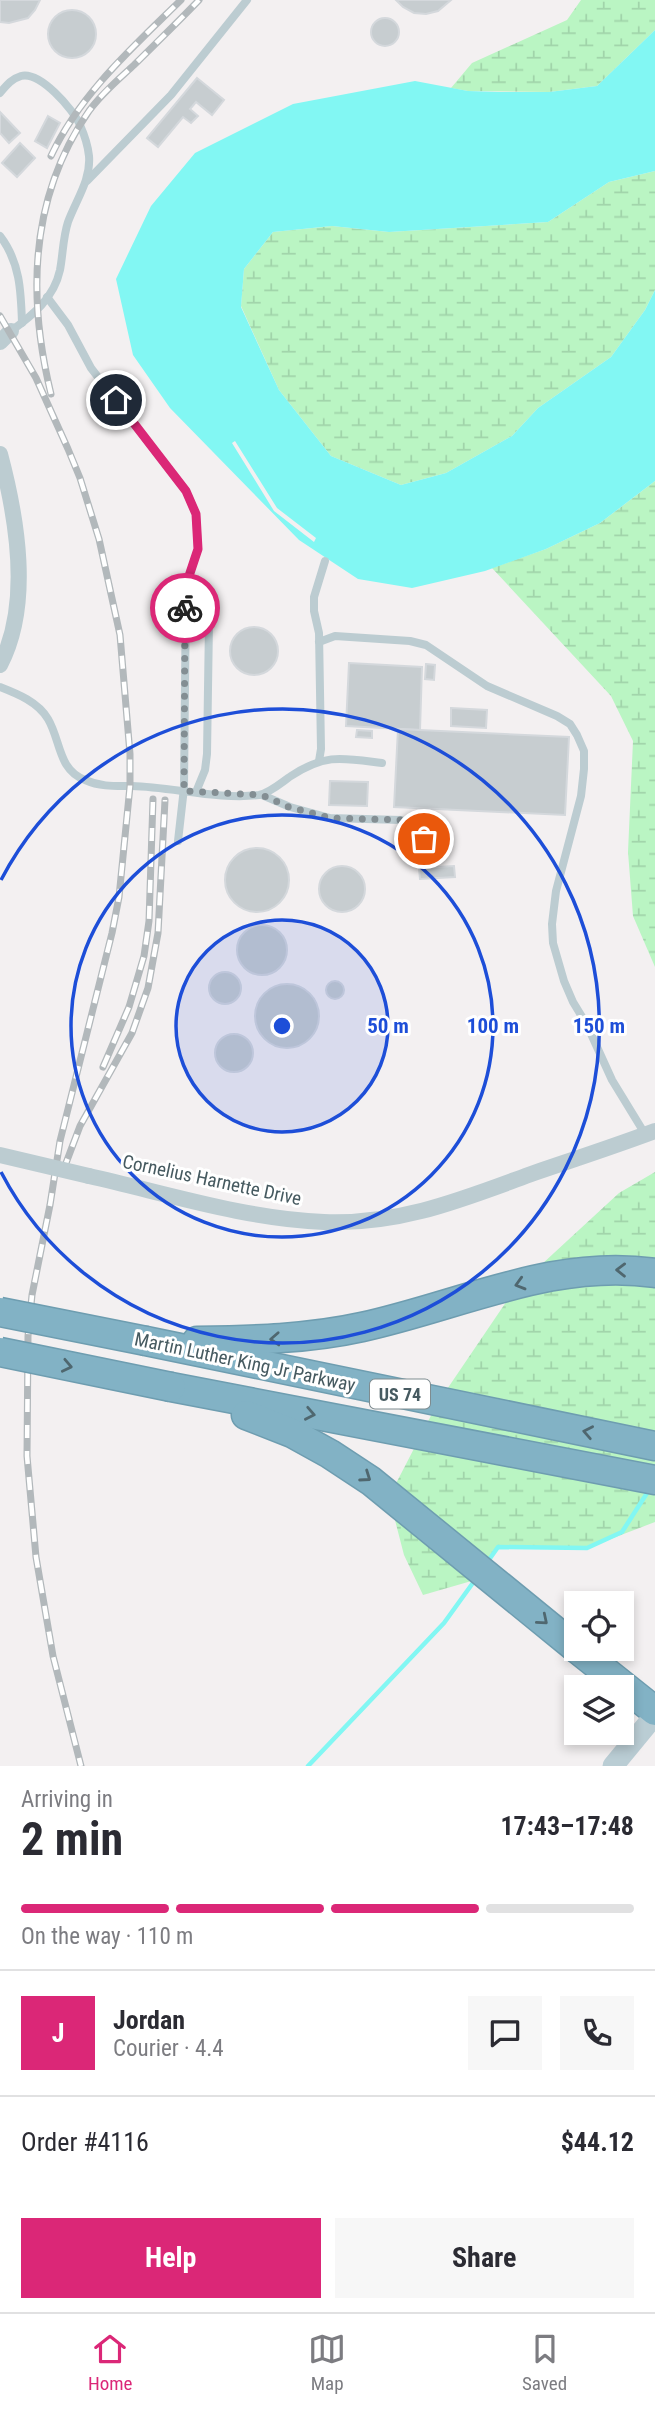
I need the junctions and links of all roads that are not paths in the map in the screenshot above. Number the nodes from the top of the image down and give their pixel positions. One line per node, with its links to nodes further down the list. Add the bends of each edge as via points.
1 (247, 0): 3 (lane, via 171,94)
2 (0, 93): 3 (lane, via 23,75 51,89 80,126 89,156)
3 (87, 181): 5 (lane, via 67,225 60,272)
4 (0, 236): 6 (lane, via 10,249 20,289)
5 (47, 297): 6 (lane); 15 (lane, via 92,368 186,491 196,514 198,549 186,585)
6 (11, 332)
7 (0, 453): 11 (street, via 15,524 18,584 12,632)
8 (325, 561): 10 (lane, via 314,597)
9 (209, 623): 16 (lane, via 207,754)
10 (319, 642): 13 (lane); 20 (lane, via 335,636 426,645 487,686 570,724 584,751 584,769 556,891 553,943 573,1002 612,1080)
11 (0, 665)
12 (0, 688): 15 (lane, via 37,706 72,773 108,787)
13 (319, 761): 14 (lane, via 338,758); 17 (lane)
14 (382, 763)
15 (184, 791): 16 (lane); 18 (lane)
16 (196, 792): 17 (lane)
17 (262, 795): 19 (lane, via 330,818 401,820 416,827)
18 (178, 841)
19 (428, 859)
20 (650, 1132): 21 (street, Cornelius Harnette Drive, bridge, via 440,1208 356,1222 255,1214)
21 (0, 1155)
22 (655, 1273): 24 (highway, one-way to 24, via 587,1271 535,1279 385,1322 314,1336)
23 (0, 1311): 24 (highway, Martin Luther King Jr Parkway / US 74, bridge)
24 (146, 1341): 27 (highway, Martin Luther King Jr Parkway / US 74, one-way to 24)
25 (0, 1352): 26 (highway, Martin Luther King Jr Parkway / US 74, one-way to 26, bridge)
26 (171, 1387): 28 (highway, Martin Luther King Jr Parkway / US 74, one-way to 28); 29 (highway, one-way to 29, via 292,1433 330,1454 371,1481)
27 (655, 1446)
28 (655, 1480)
29 (564, 1638)
30 (592, 1661): 31 (highway)
31 (655, 1713): 32 (street)
32 (613, 1766)

